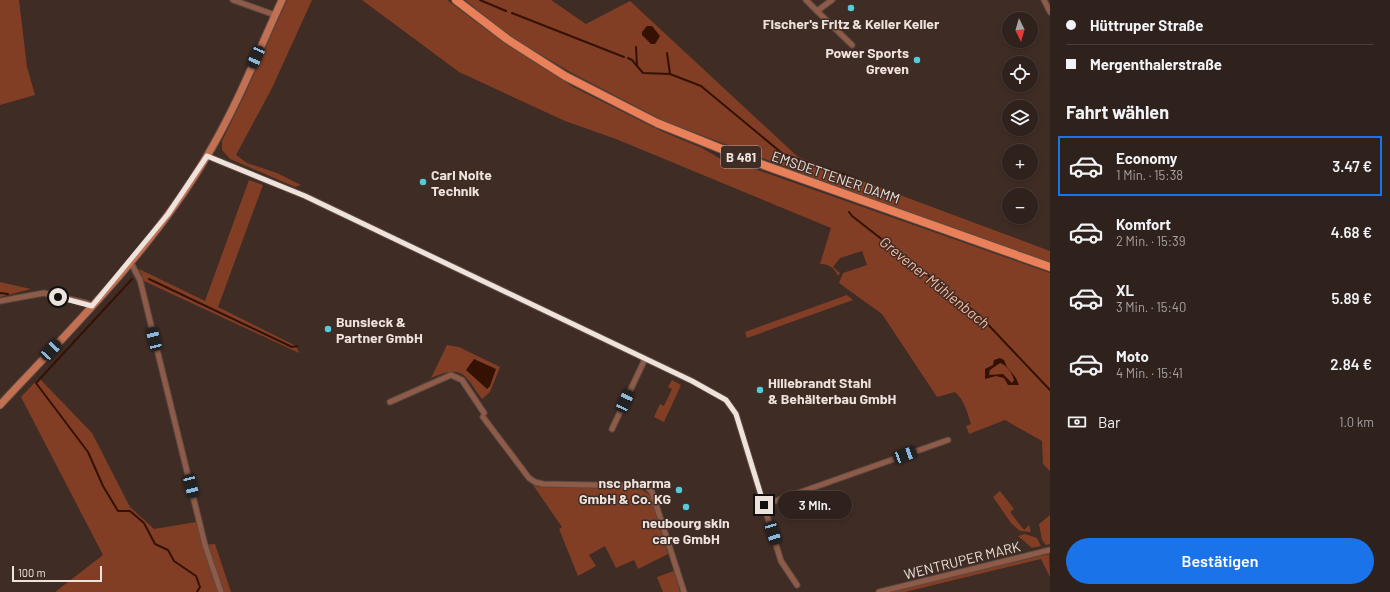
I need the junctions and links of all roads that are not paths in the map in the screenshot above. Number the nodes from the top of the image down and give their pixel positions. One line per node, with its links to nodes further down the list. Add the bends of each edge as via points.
1 (234, 0): 9 (street)
2 (282, 0): 9 (main road)
3 (456, 0): 13 (main road, EMSDETTENER DAMM / B 481, via 506,39 565,76 656,123 744,158)
4 (806, 0): 7 (street)
5 (832, 0): 7 (street)
6 (1044, 0): 8 (street)
7 (818, 11): 10 (street)
8 (1050, 12)
9 (275, 15): 11 (main road, via 244,85)
10 (852, 45)
11 (207, 156): 12 (main road, via 168,214); 16 (street, via 305,196)
12 (130, 261): 15 (main road); 24 (street, via 140,280 205,545)
13 (1050, 267)
14 (0, 301): 15 (street, via 44,293)
15 (92, 306): 18 (main road)
16 (645, 359): 19 (street); 21 (street, via 692,381 731,405)
17 (390, 402): 25 (street, via 451,375 462,380 529,478 535,482 646,486 652,492)
18 (0, 405)
19 (612, 429)
20 (948, 440): 21 (street)
21 (764, 505): 23 (street, via 781,561)
22 (1050, 550): 26 (street, WENTRUPER MARK)
23 (797, 585)
24 (221, 592)
25 (684, 592)
26 (879, 592)

